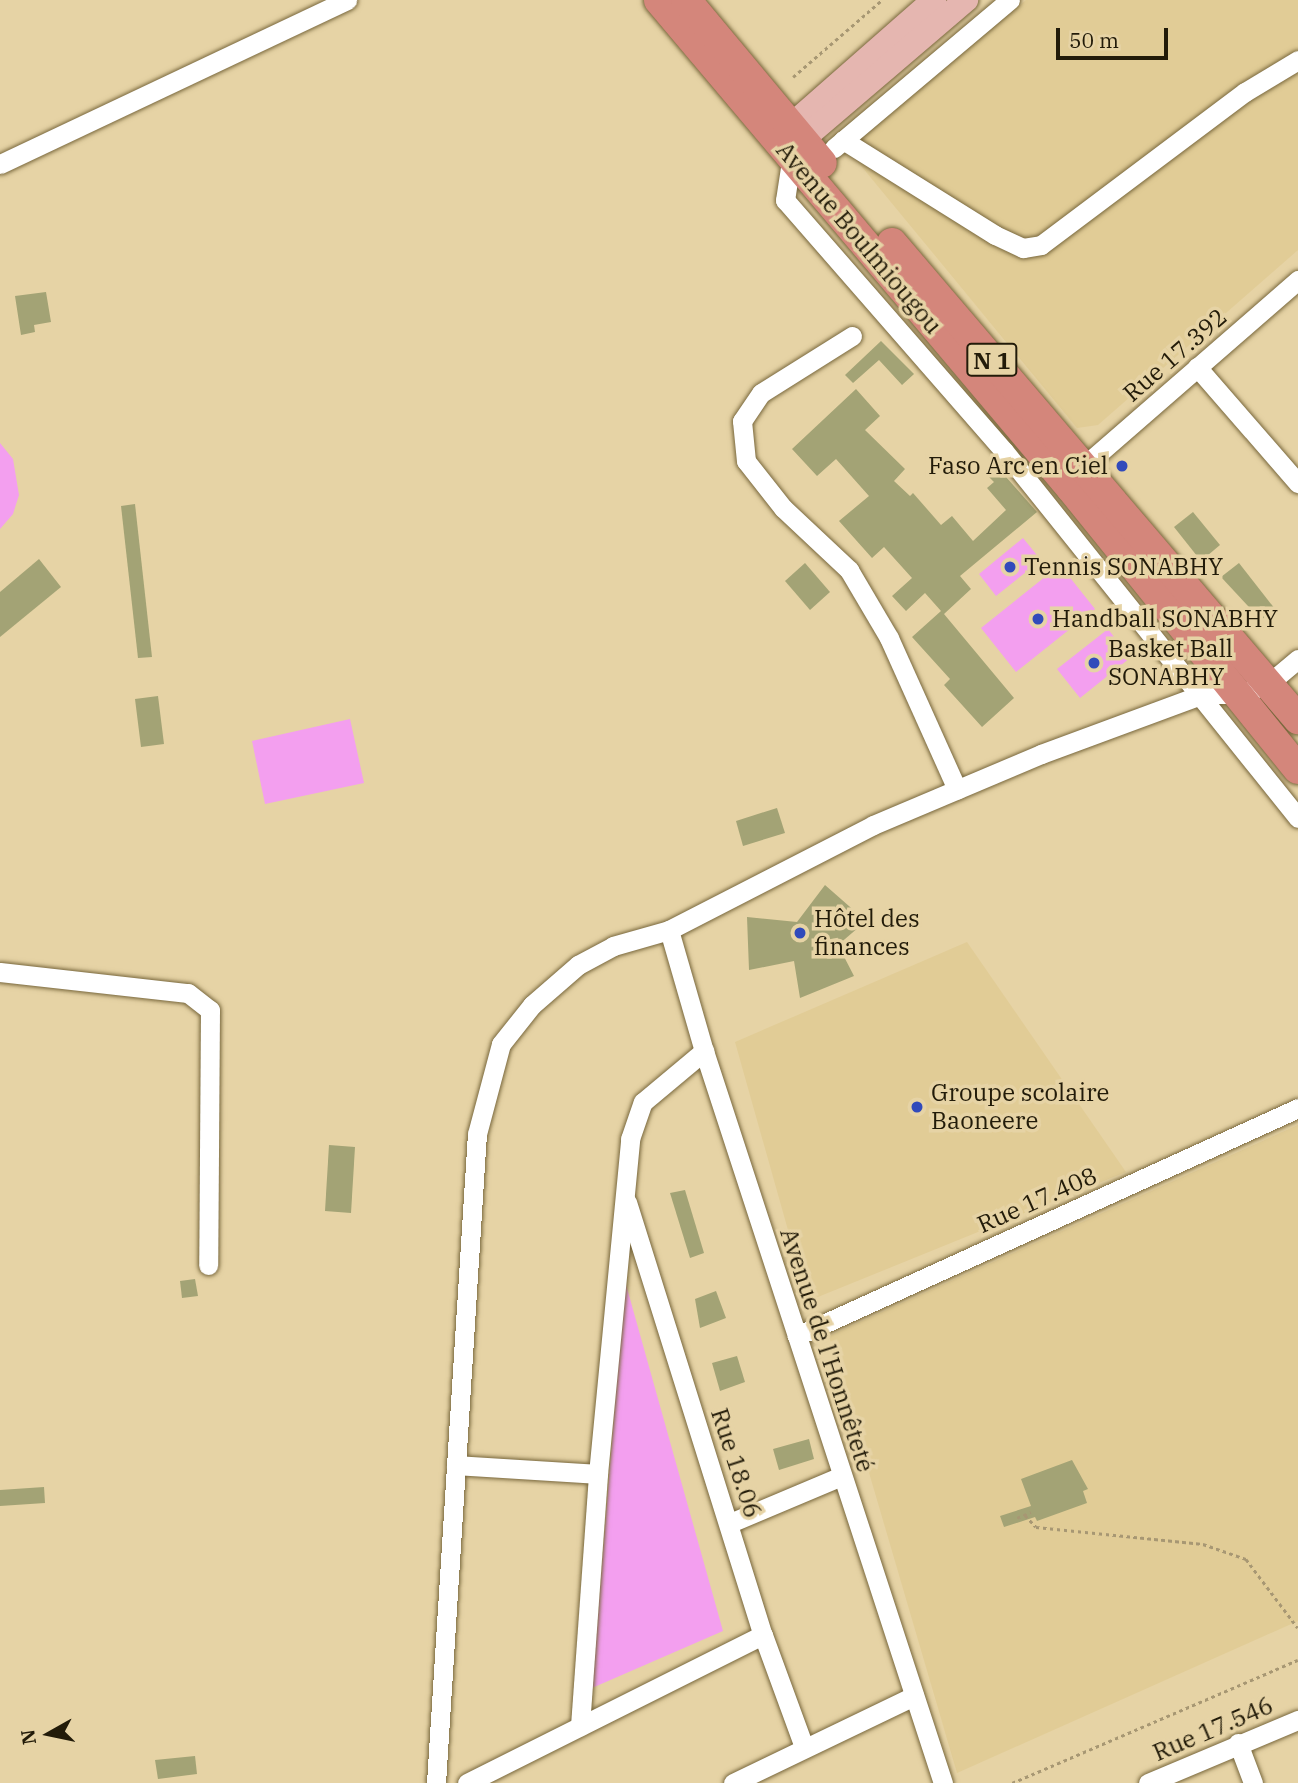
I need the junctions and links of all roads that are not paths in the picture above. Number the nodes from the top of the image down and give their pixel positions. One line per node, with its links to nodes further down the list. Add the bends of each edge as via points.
1 (347, 0): 10 (street)
2 (659, 0): 9 (highway, Avenue Boulmiougou / N 1)
3 (686, 0): 9 (highway, Avenue Boulmiougou / N 1)
4 (933, 0): 9 (main road)
5 (966, 0): 9 (main road)
6 (1010, 0): 8 (street)
7 (1298, 60): 8 (street, via 1245,92 1041,245 1023,248 995,235)
8 (843, 140): 9 (street)
9 (796, 143): 14 (highway, Avenue Boulmiougou / N 1); 18 (street, via 785,200 1004,451); 19 (highway, Avenue Boulmiougou / N 1)
10 (0, 164)
11 (1298, 280): 13 (street, Rue 17.392)
12 (852, 336): 22 (street, via 761,393 741,421 746,461 783,508 849,570 889,638)
13 (1197, 367): 14 (street, Rue 17.392); 15 (street)
14 (1084, 466): 17 (highway, Avenue Boulmiougou / N 1)
15 (1298, 483)
16 (1298, 659): 17 (street)
17 (1268, 684): 19 (street); 20 (highway, Avenue Boulmiougou / N 1)
18 (1203, 694): 19 (street); 22 (street); 23 (street)
19 (1238, 694): 21 (highway, Avenue Boulmiougou / N 1)
20 (1298, 719)
21 (1298, 769)
22 (957, 789): 24 (street, via 860,831)
23 (1298, 818)
24 (669, 930): 26 (street, Avenue de l'Honnêteté); 31 (street, via 613,946 578,965 532,1005 501,1044 477,1134)
25 (0, 972): 29 (street, via 188,992 210,1010)
26 (704, 1051): 28 (street, via 643,1102 633,1120); 30 (street, Avenue de l'Honnêteté)
27 (1298, 1108): 30 (street, Rue 17.408)
28 (624, 1194): 32 (street); 34 (street, Rue 18.06)
29 (208, 1265)
30 (797, 1336): 33 (street, Avenue de l'Honnêteté)
31 (456, 1465): 32 (street); 41 (street)
32 (598, 1474): 38 (street)
33 (842, 1476): 34 (street); 36 (street, Avenue de l'Honnêteté)
34 (730, 1523): 35 (street, Rue 18.06)
35 (763, 1635): 38 (street); 40 (street, Rue 18.06)
36 (914, 1696): 40 (street); 44 (street, Avenue de l'Honnêteté)
37 (1298, 1720): 39 (street, Rue 17.546)
38 (580, 1726): 42 (street)
39 (1238, 1743): 45 (street, Rue 17.546); 46 (street)
40 (804, 1747): 43 (street)
41 (436, 1783)
42 (467, 1783)
43 (733, 1783)
44 (943, 1783)
45 (1148, 1783)
46 (1253, 1783)

